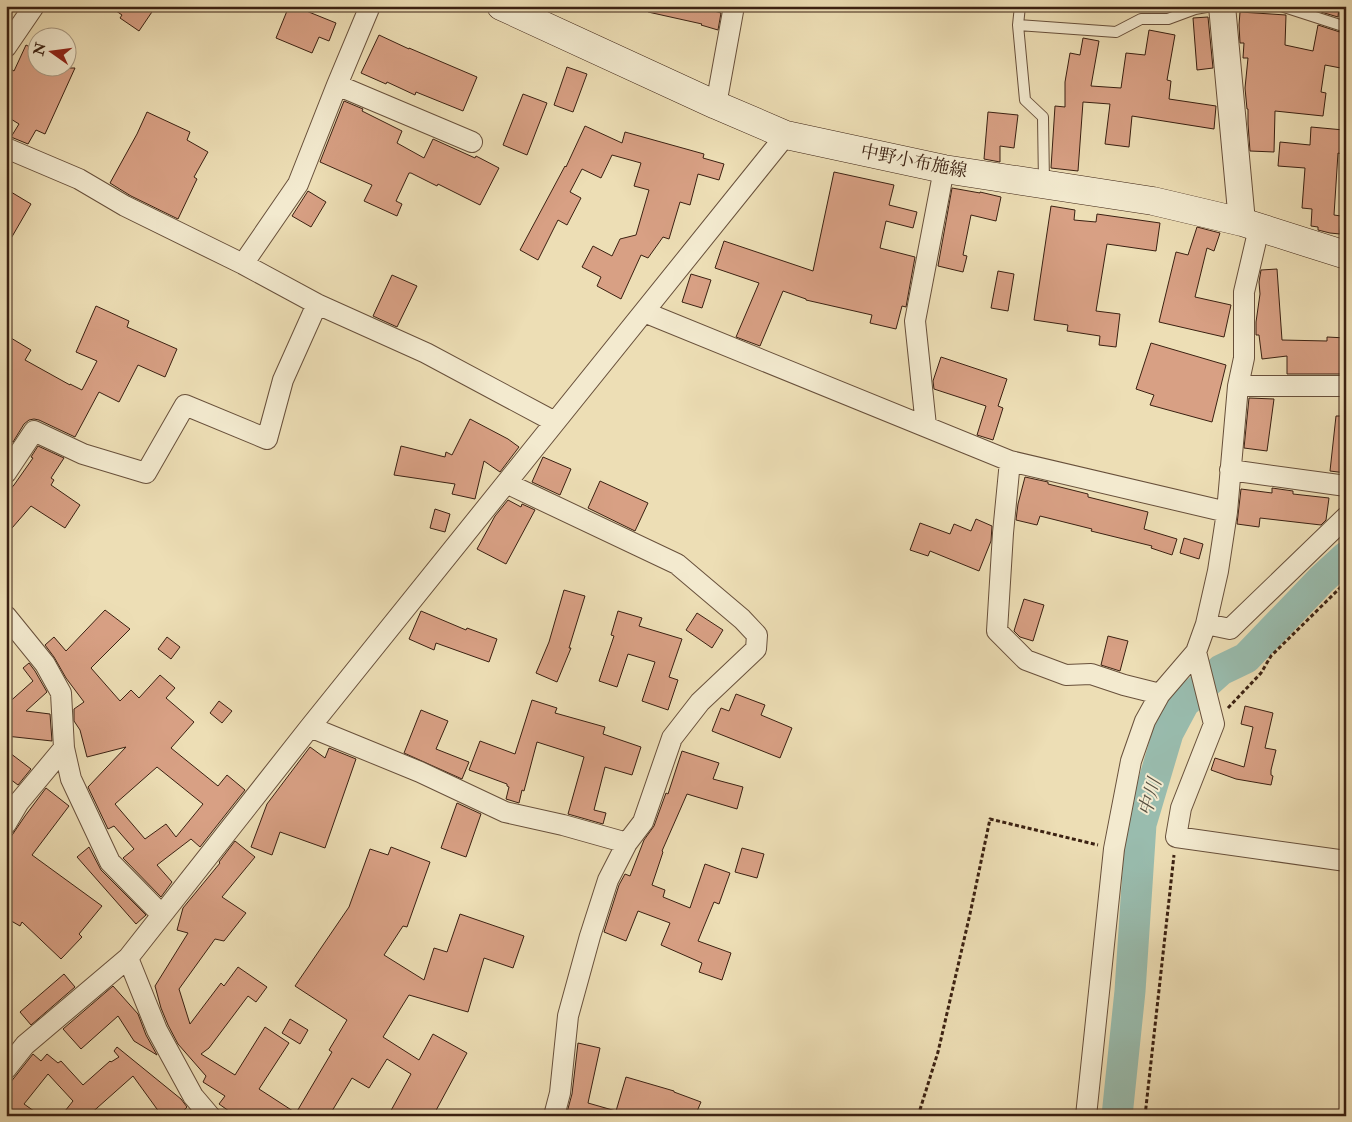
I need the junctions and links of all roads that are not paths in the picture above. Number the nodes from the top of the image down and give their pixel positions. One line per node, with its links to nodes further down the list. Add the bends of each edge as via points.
1 (34, 6): 11 (street)
2 (370, 6): 12 (street)
3 (501, 6): 13 (main road, 中野小布施線)
4 (734, 6): 13 (street)
5 (1020, 6): 9 (lane)
6 (1212, 6): 9 (lane, via 1168,19 1141,19 1116,32)
7 (1222, 6): 19 (street)
8 (1282, 6): 10 (lane)
9 (1018, 24): 18 (lane, via 1025,100 1043,117)
10 (1346, 27)
11 (6, 48)
12 (337, 85): 15 (street); 21 (street, via 298,184)
13 (716, 105): 14 (main road, 中野小布施線)
14 (786, 135): 17 (main road, 中野小布施線); 23 (street)
15 (472, 142)
16 (6, 148): 21 (street, via 79,179 125,206)
17 (944, 169): 18 (main road, 中野小布施線); 27 (street, via 915,321)
18 (1044, 184): 19 (main road, 中野小布施線, via 1153,201)
19 (1250, 225): 20 (main road, 中野小布施線); 24 (street, via 1244,292 1244,358)
20 (1346, 255)
21 (244, 264): 22 (street)
22 (317, 304): 26 (street, via 426,353); 30 (street, via 283,380 267,439 185,404 146,473 83,454 34,431)
23 (644, 312): 26 (street); 27 (street)
24 (1238, 386): 25 (street); 29 (street)
25 (1346, 386)
26 (555, 422): 31 (street)
27 (926, 426): 28 (street)
28 (1010, 461): 33 (street); 38 (street, via 1002,533 997,632 1026,660 1066,675 1092,674)
29 (1230, 470): 32 (street); 33 (street)
30 (6, 473)
31 (506, 483): 39 (street); 42 (street, via 677,564 757,635 756,649 700,702 672,738 643,822)
32 (1346, 486)
33 (1227, 512): 36 (street)
34 (1346, 517): 36 (street, via 1230,629)
35 (6, 616): 40 (street, via 45,664 61,693)
36 (1206, 624): 37 (street)
37 (1196, 652): 38 (street); 43 (street, via 1214,724 1181,808 1176,837)
38 (1160, 694): 49 (street, via 1145,721 1131,761 1114,849)
39 (310, 727): 42 (street, via 420,772 505,812); 44 (street)
40 (64, 748): 41 (street, via 18,802); 44 (street, via 71,779 110,862)
41 (6, 824)
42 (627, 843): 48 (street, via 608,880 568,1016 560,1093)
43 (1346, 861)
44 (162, 915): 45 (street)
45 (128, 958): 46 (street, via 25,1045); 47 (street, via 157,1030 193,1096)
46 (6, 1068)
47 (210, 1116)
48 (554, 1116)
49 (1086, 1116)

